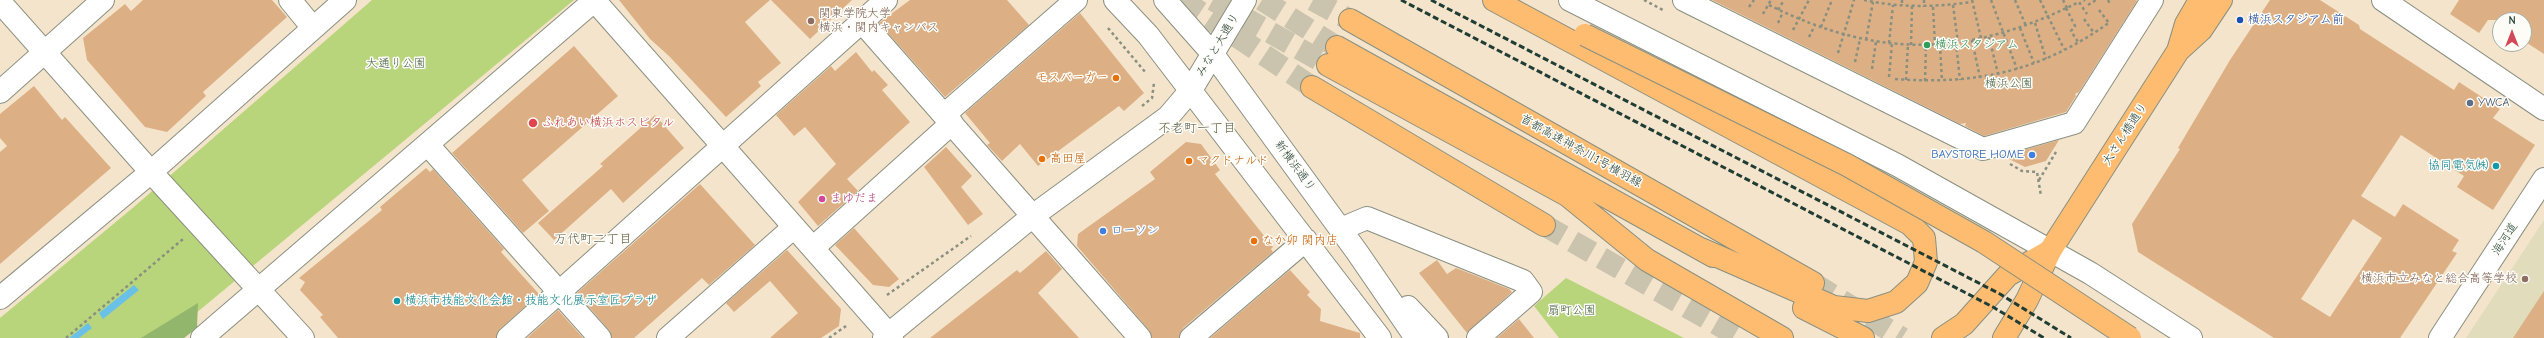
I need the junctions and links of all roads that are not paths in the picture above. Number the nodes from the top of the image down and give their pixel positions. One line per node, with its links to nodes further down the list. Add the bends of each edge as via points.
1 (103, 0): 25 (street)
2 (290, 0): 22 (street)
3 (345, 0): 22 (street)
4 (595, 0): 32 (street); 33 (street)
5 (886, 0): 21 (street)
6 (1076, 0): 31 (street)
7 (1115, 0): 28 (street, via 1148,35)
8 (1165, 0): 26 (street, 新横浜通り)
9 (1245, 0): 26 (street, みなと大通り)
10 (1494, 0): 42 (main road, via 1910,224 1924,238 1926,262 1918,283 1896,302 1868,311 1834,307)
11 (1502, 0): 23 (main road)
12 (1523, 0): 23 (main road)
13 (1570, 0): 43 (street, via 1897,165)
14 (1684, 0): 15 (street, via 1983,149 2074,123)
15 (2152, 0)
16 (2200, 0): 24 (main road, 大さん橋通り, via 2186,24)
17 (2221, 0): 24 (main road, 大さん橋通り, via 2201,30)
18 (2383, 0): 30 (street)
19 (0, 2): 25 (street)
20 (1350, 20): 45 (main road, 首都高速神奈川1号横羽線)
21 (862, 22): 31 (street); 33 (street)
22 (314, 28): 34 (street)
23 (1585, 35): 65 (main road, bridge, via 1854,169 1984,242)
24 (2178, 51): 43 (main road, 大さん橋通り)
25 (46, 52): 29 (street); 34 (street)
26 (1212, 53): 28 (street, みなと大通り); 39 (street, 新横浜通り)
27 (1312, 87): 37 (main road)
28 (1191, 90): 36 (street, みなと大通り, via 1168,117); 40 (street)
29 (0, 92)
30 (2544, 109)
31 (948, 119): 36 (street); 41 (street)
32 (428, 145): 46 (street); 47 (street)
33 (722, 146): 38 (street); 47 (street)
34 (151, 172): 46 (street); 48 (street)
35 (2544, 179): 67 (street, 海河道)
36 (1034, 215): 49 (street, みなと大通り); 55 (street)
37 (1544, 225)
38 (794, 228): 41 (street); 54 (street)
39 (1341, 229): 44 (street, 新横浜通り); 60 (street, via 1367,218 1523,281 1531,292)
40 (1306, 240): 56 (street); 57 (street)
41 (813, 248): 49 (street)
42 (1701, 249): 61 (main road, via 1332,56 1567,195 1647,260); 62 (main road, via 1833,324)
43 (2050, 251): 63 (main road, via 2008,275 1964,324); 64 (main road, 大さん橋通り, via 2027,300); 66 (street, via 2090,273)
44 (1357, 252): 58 (street, 新横浜通り); 59 (street)
45 (1812, 282)
46 (260, 289): 50 (street); 51 (street)
47 (560, 293): 52 (street); 53 (street)
48 (0, 298)
49 (888, 337)
50 (202, 338)
51 (303, 338)
52 (508, 338)
53 (600, 338)
54 (668, 338)
55 (1140, 338)
56 (1191, 338)
57 (1380, 338)
58 (1416, 338)
59 (1437, 338)
60 (1478, 338)
61 (1782, 338)
62 (1863, 338)
63 (1943, 338)
64 (2004, 338)
65 (2130, 338)
66 (2191, 338)
67 (2440, 338)

